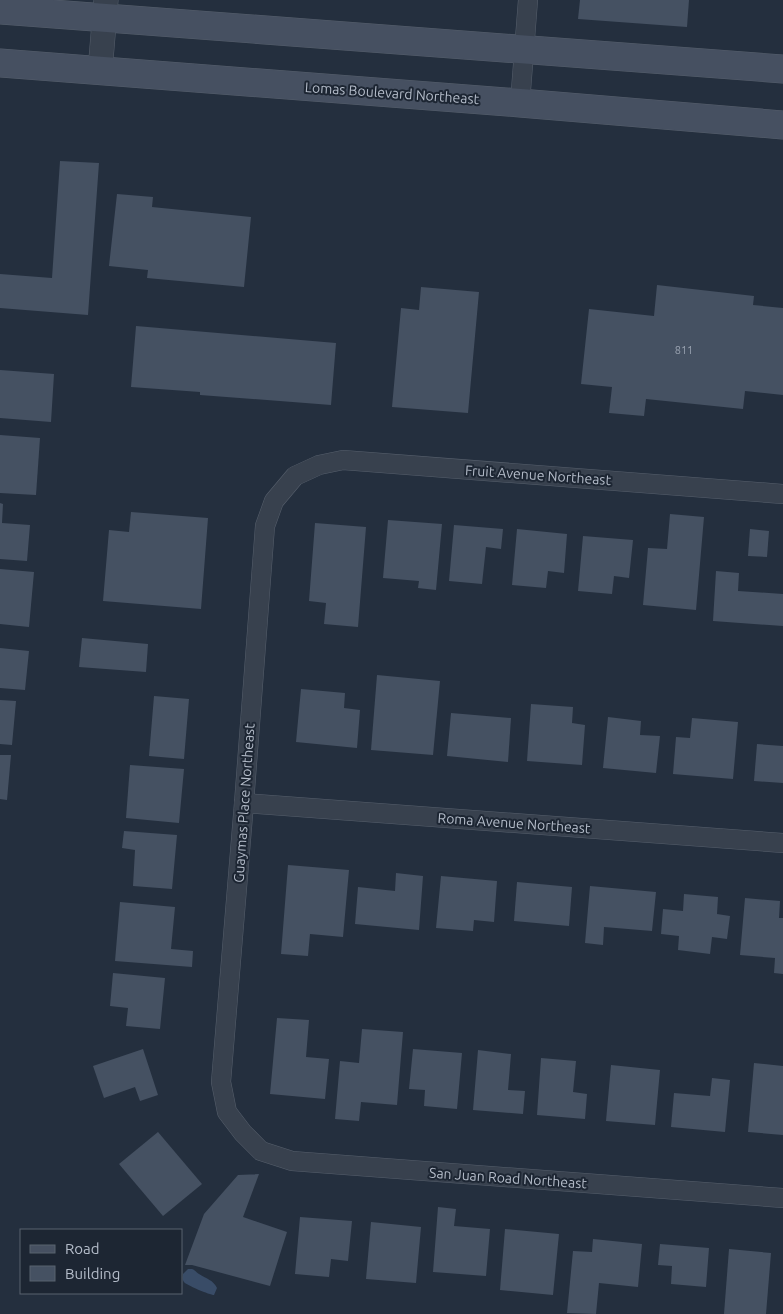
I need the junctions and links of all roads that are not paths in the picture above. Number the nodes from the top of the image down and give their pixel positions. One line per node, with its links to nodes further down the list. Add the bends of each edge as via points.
1 (528, 0): 4 (street)
2 (105, 9): 3 (main road); 4 (main road); 7 (street)
3 (0, 10)
4 (525, 49): 6 (main road); 8 (street)
5 (0, 63): 7 (main road, Lomas Boulevard Northeast)
6 (783, 69)
7 (100, 71): 8 (main road, Lomas Boulevard Northeast)
8 (520, 103): 9 (main road, Lomas Boulevard Northeast)
9 (783, 125)
10 (295, 476): 11 (street, Fruit Avenue Northeast, via 319,465 342,460); 12 (street, Guaymas Place Northeast, via 274,501 265,526)
11 (783, 494)
12 (244, 803): 13 (street, Roma Avenue Northeast); 14 (street, Guaymas Place Northeast, via 221,1082 227,1112)
13 (783, 843)
14 (242, 1133): 15 (street, San Juan Road Northeast, via 261,1152 292,1161)
15 (783, 1198)

